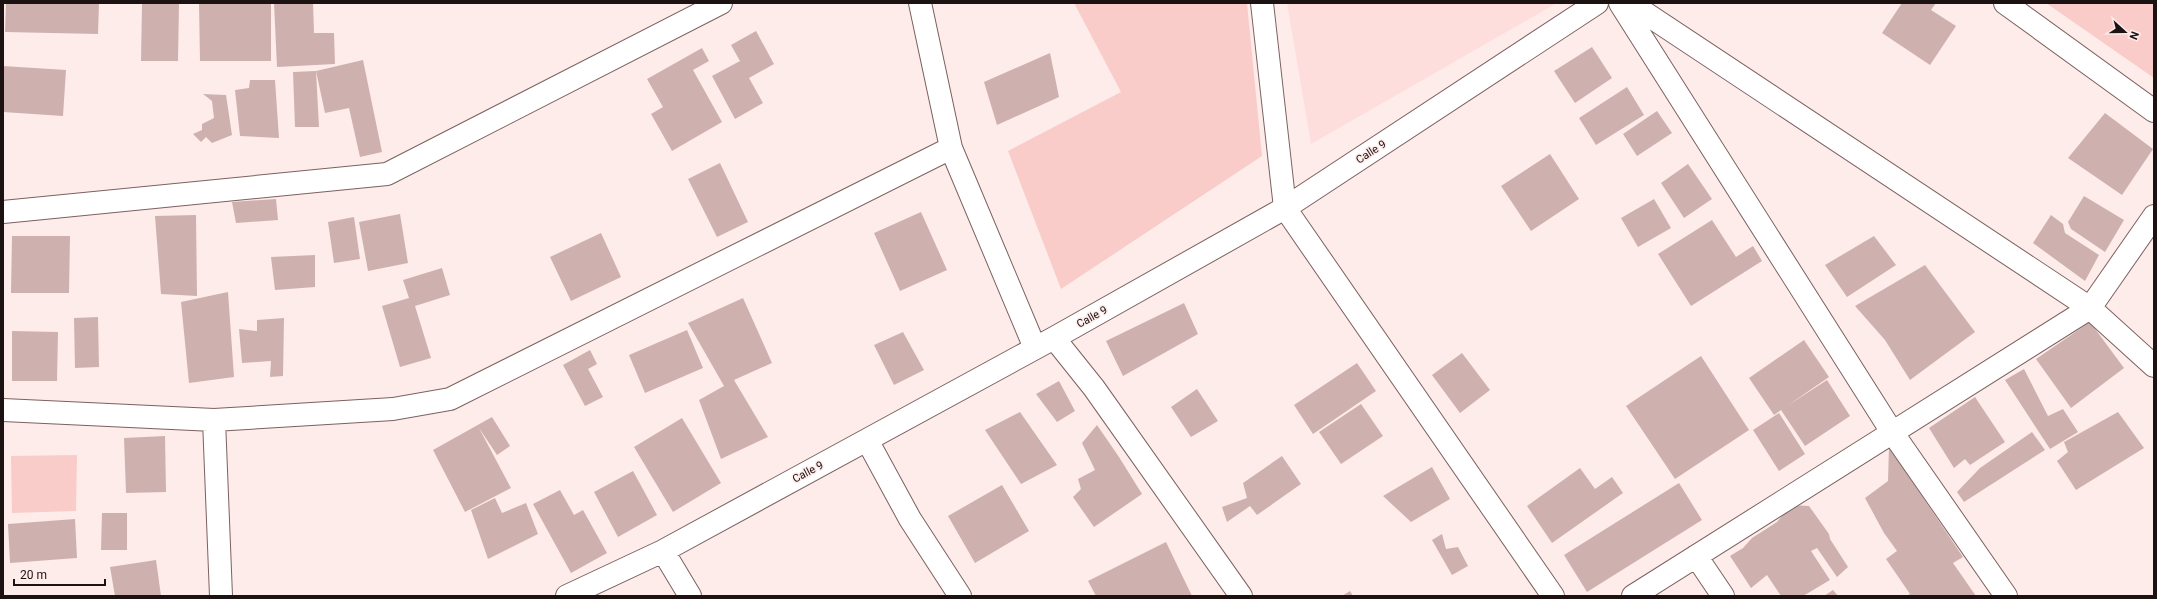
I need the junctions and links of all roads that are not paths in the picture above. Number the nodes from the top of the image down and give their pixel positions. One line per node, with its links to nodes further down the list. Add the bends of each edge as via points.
1 (721, 3): 11 (street, via 387,174)
2 (920, 3): 9 (street)
3 (1262, 3): 10 (street)
4 (1597, 3): 10 (street, Calle 9)
5 (1620, 3): 19 (street)
6 (1630, 3): 13 (street)
7 (2005, 3): 8 (street)
8 (2151, 102)
9 (951, 148): 15 (street); 18 (street, via 450,399 393,409)
10 (1285, 208): 14 (street, Calle 9); 28 (street)
11 (3, 212)
12 (2154, 216): 13 (street)
13 (2090, 308): 16 (street); 19 (street)
14 (1054, 338): 15 (street, Calle 9); 27 (street, via 1094,388)
15 (1035, 348): 20 (street, Calle 9)
16 (2154, 366)
17 (3, 410): 18 (street)
18 (214, 420): 23 (street)
19 (1892, 432): 22 (street); 31 (street)
20 (867, 440): 21 (street, Calle 9); 26 (street, via 910,519)
21 (663, 551): 24 (street, Calle 9); 25 (street)
22 (1696, 556): 29 (street); 30 (street)
23 (222, 596)
24 (568, 596)
25 (690, 596)
26 (960, 596)
27 (1241, 596)
28 (1553, 596)
29 (1633, 596)
30 (1723, 596)
31 (2006, 596)

